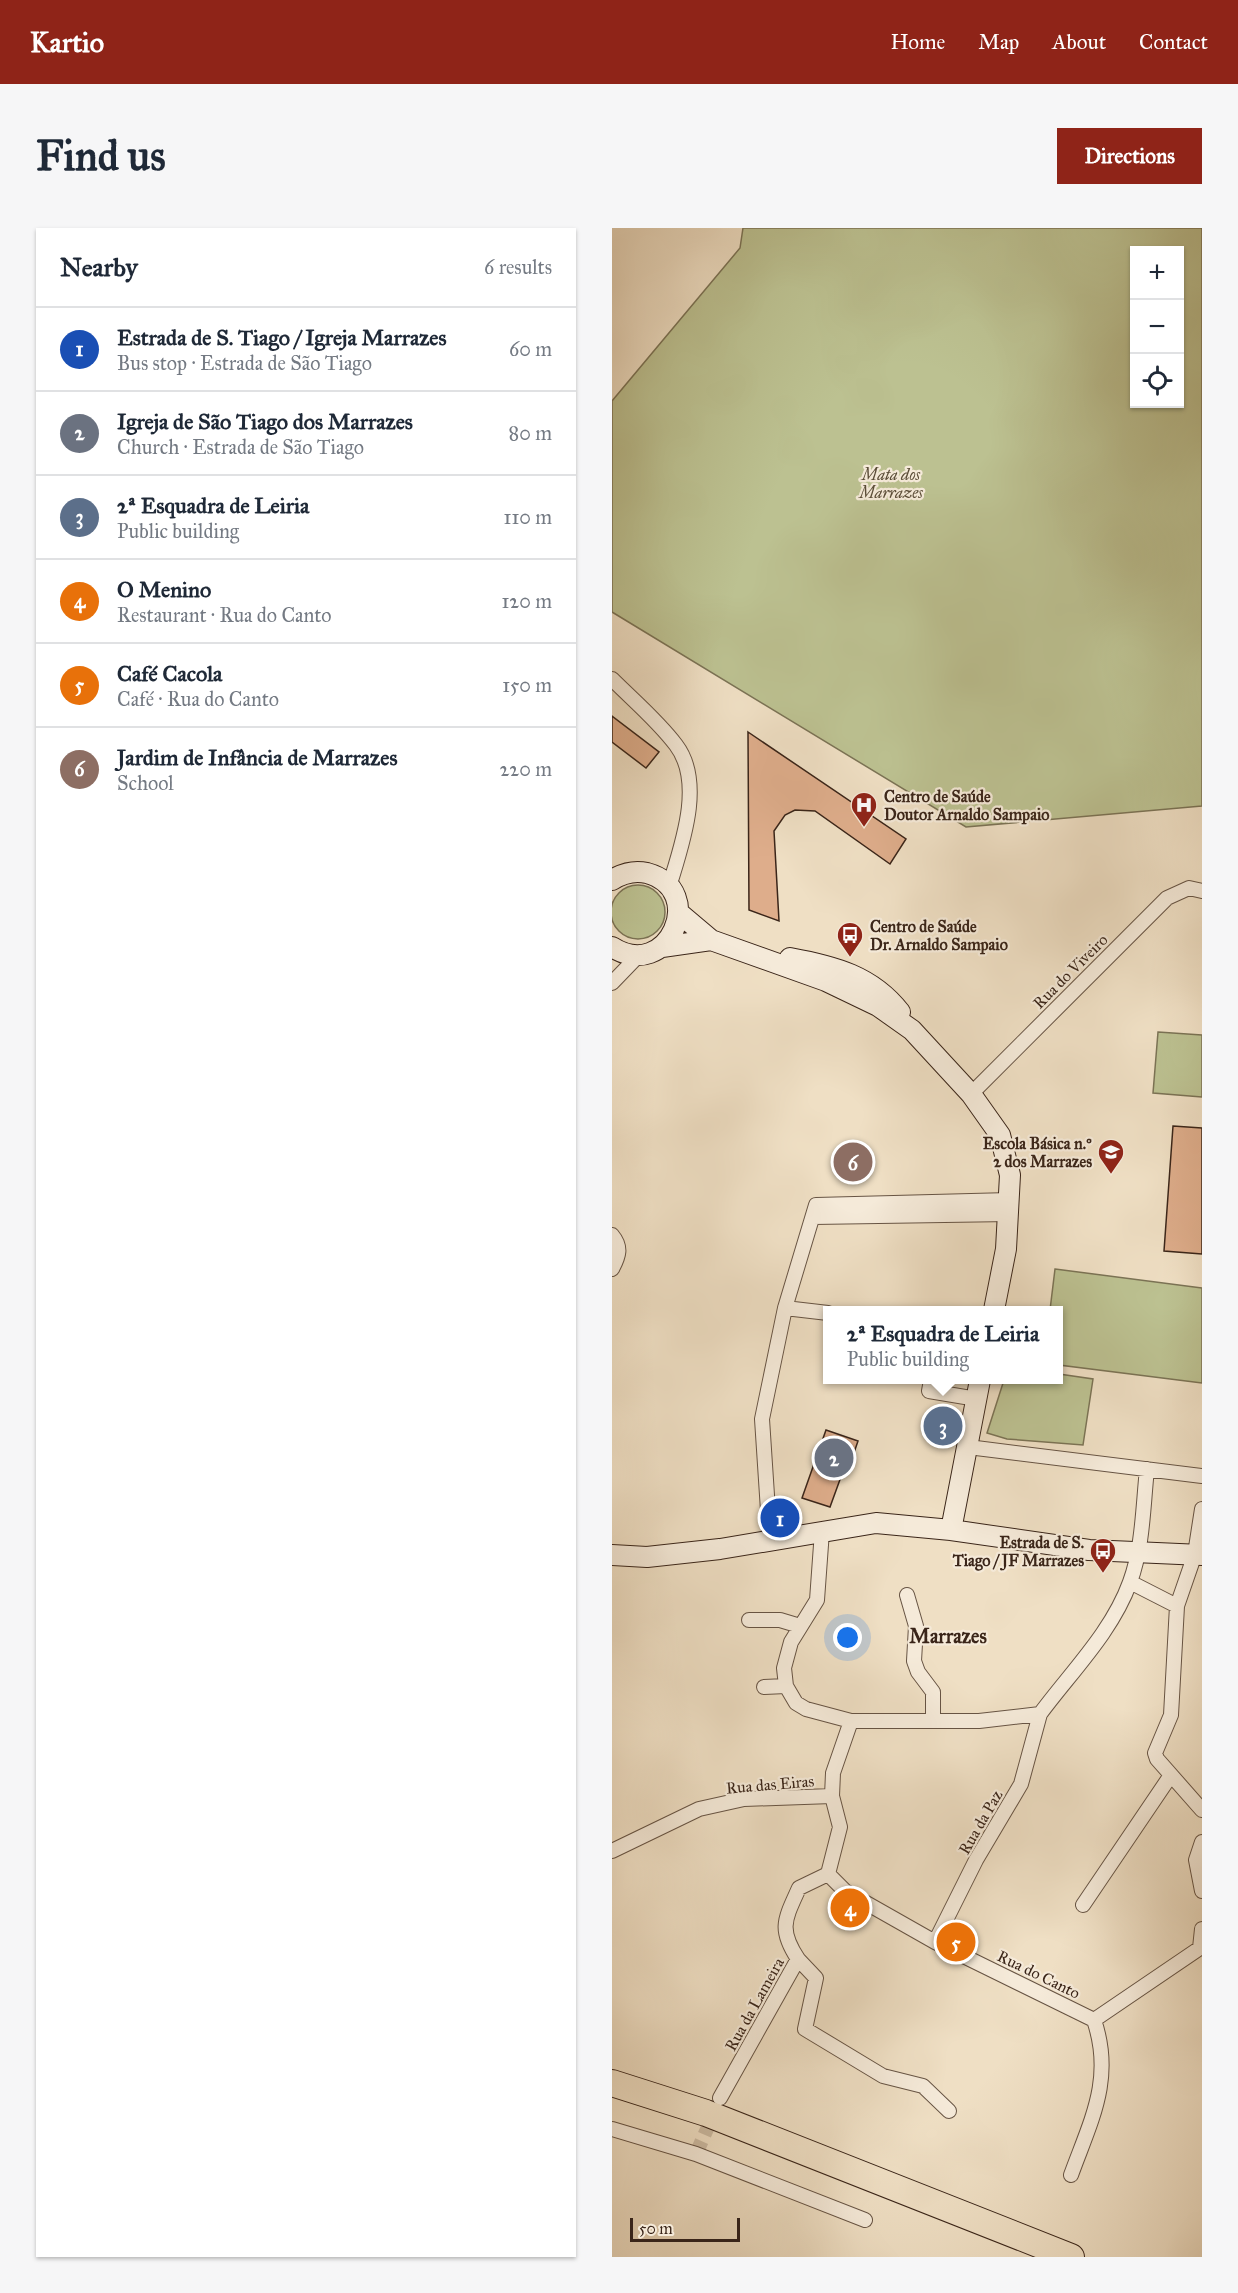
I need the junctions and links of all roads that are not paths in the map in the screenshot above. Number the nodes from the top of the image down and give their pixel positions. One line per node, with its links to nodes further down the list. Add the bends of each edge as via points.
1 (612, 679): 2 (street, via 677,746 684,761 689,791 686,832)
2 (677, 861): 3 (street); 5 (street)
3 (653, 875): 4 (main road, via 630,872); 5 (main road)
4 (612, 880)
5 (669, 887): 7 (main road)
6 (1202, 891): 13 (street, Rua do Viveiro, via 1189,888 1167,898)
7 (679, 913): 8 (main road); 10 (main road, via 676,929)
8 (711, 940): 10 (main road); 13 (main road, via 758,954 878,1006 912,1030)
9 (612, 947): 11 (main road)
10 (662, 947): 11 (main road)
11 (639, 955): 12 (street)
12 (612, 983)
13 (971, 1094): 14 (main road, via 993,1123 1004,1146 1010,1174)
14 (1010, 1207): 17 (main road); 18 (street, via 816,1205)
15 (612, 1235): 16 (street, via 618,1242 619,1254)
16 (612, 1269)
17 (995, 1306)
18 (784, 1308): 19 (street); 29 (street, via 762,1419)
19 (823, 1312)
20 (930, 1384): 22 (street, via 929,1391)
21 (979, 1384): 22 (main road)
22 (977, 1399): 23 (main road)
23 (968, 1448): 24 (street); 27 (main road)
24 (1147, 1469): 25 (street); 30 (street)
25 (1202, 1476)
26 (1202, 1509): 32 (street)
27 (951, 1530): 28 (main road, via 876,1523); 30 (main road, via 1089,1550)
28 (822, 1531): 29 (main road); 37 (street, via 818,1600)
29 (770, 1541): 31 (main road, via 647,1557)
30 (1138, 1552): 32 (main road); 33 (street)
31 (612, 1555)
32 (1198, 1555): 35 (street)
33 (1130, 1582): 35 (street); 40 (street, via 1111,1621)
34 (907, 1595): 42 (street, via 916,1626 914,1661 933,1692)
35 (1177, 1606): 43 (street, via 1171,1715 1155,1753)
36 (749, 1620): 37 (street, via 780,1620)
37 (800, 1626): 38 (street, via 787,1654)
38 (786, 1686): 39 (street); 41 (street, via 796,1703 806,1709)
39 (764, 1687)
40 (1040, 1714): 42 (street); 52 (street, Rua da Paz, via 1021,1784)
41 (851, 1721): 42 (street); 44 (street, via 833,1773)
42 (933, 1721)
43 (1171, 1775): 45 (street); 50 (street)
44 (832, 1796): 47 (street, Rua das Eiras, via 744,1799 699,1809); 48 (street, via 840,1827)
45 (1202, 1810)
46 (1202, 1842): 49 (street, via 1196,1860)
47 (612, 1851)
48 (828, 1874): 52 (street, Rua do Canto, via 845,1891); 54 (street, Rua da Lameira, via 799,1888 784,1921 789,1946)
49 (1202, 1891)
50 (1083, 1905)
51 (1202, 1929): 53 (street)
52 (934, 1941): 55 (street, Rua do Canto)
53 (1201, 1948): 55 (street)
54 (798, 1959): 57 (street, Rua da Lameira); 59 (street, via 816,1978 805,2029 883,2076 923,2086)
55 (1094, 2020): 61 (street, via 1102,2042 1104,2070 1095,2110)
56 (612, 2083): 64 (highway, via 706,2114)
57 (720, 2098)
58 (612, 2100): 63 (highway, via 668,2116)
59 (949, 2111)
60 (612, 2128): 62 (street, via 696,2154)
61 (1071, 2175)
62 (865, 2220)
63 (1030, 2257)
64 (1071, 2257)

